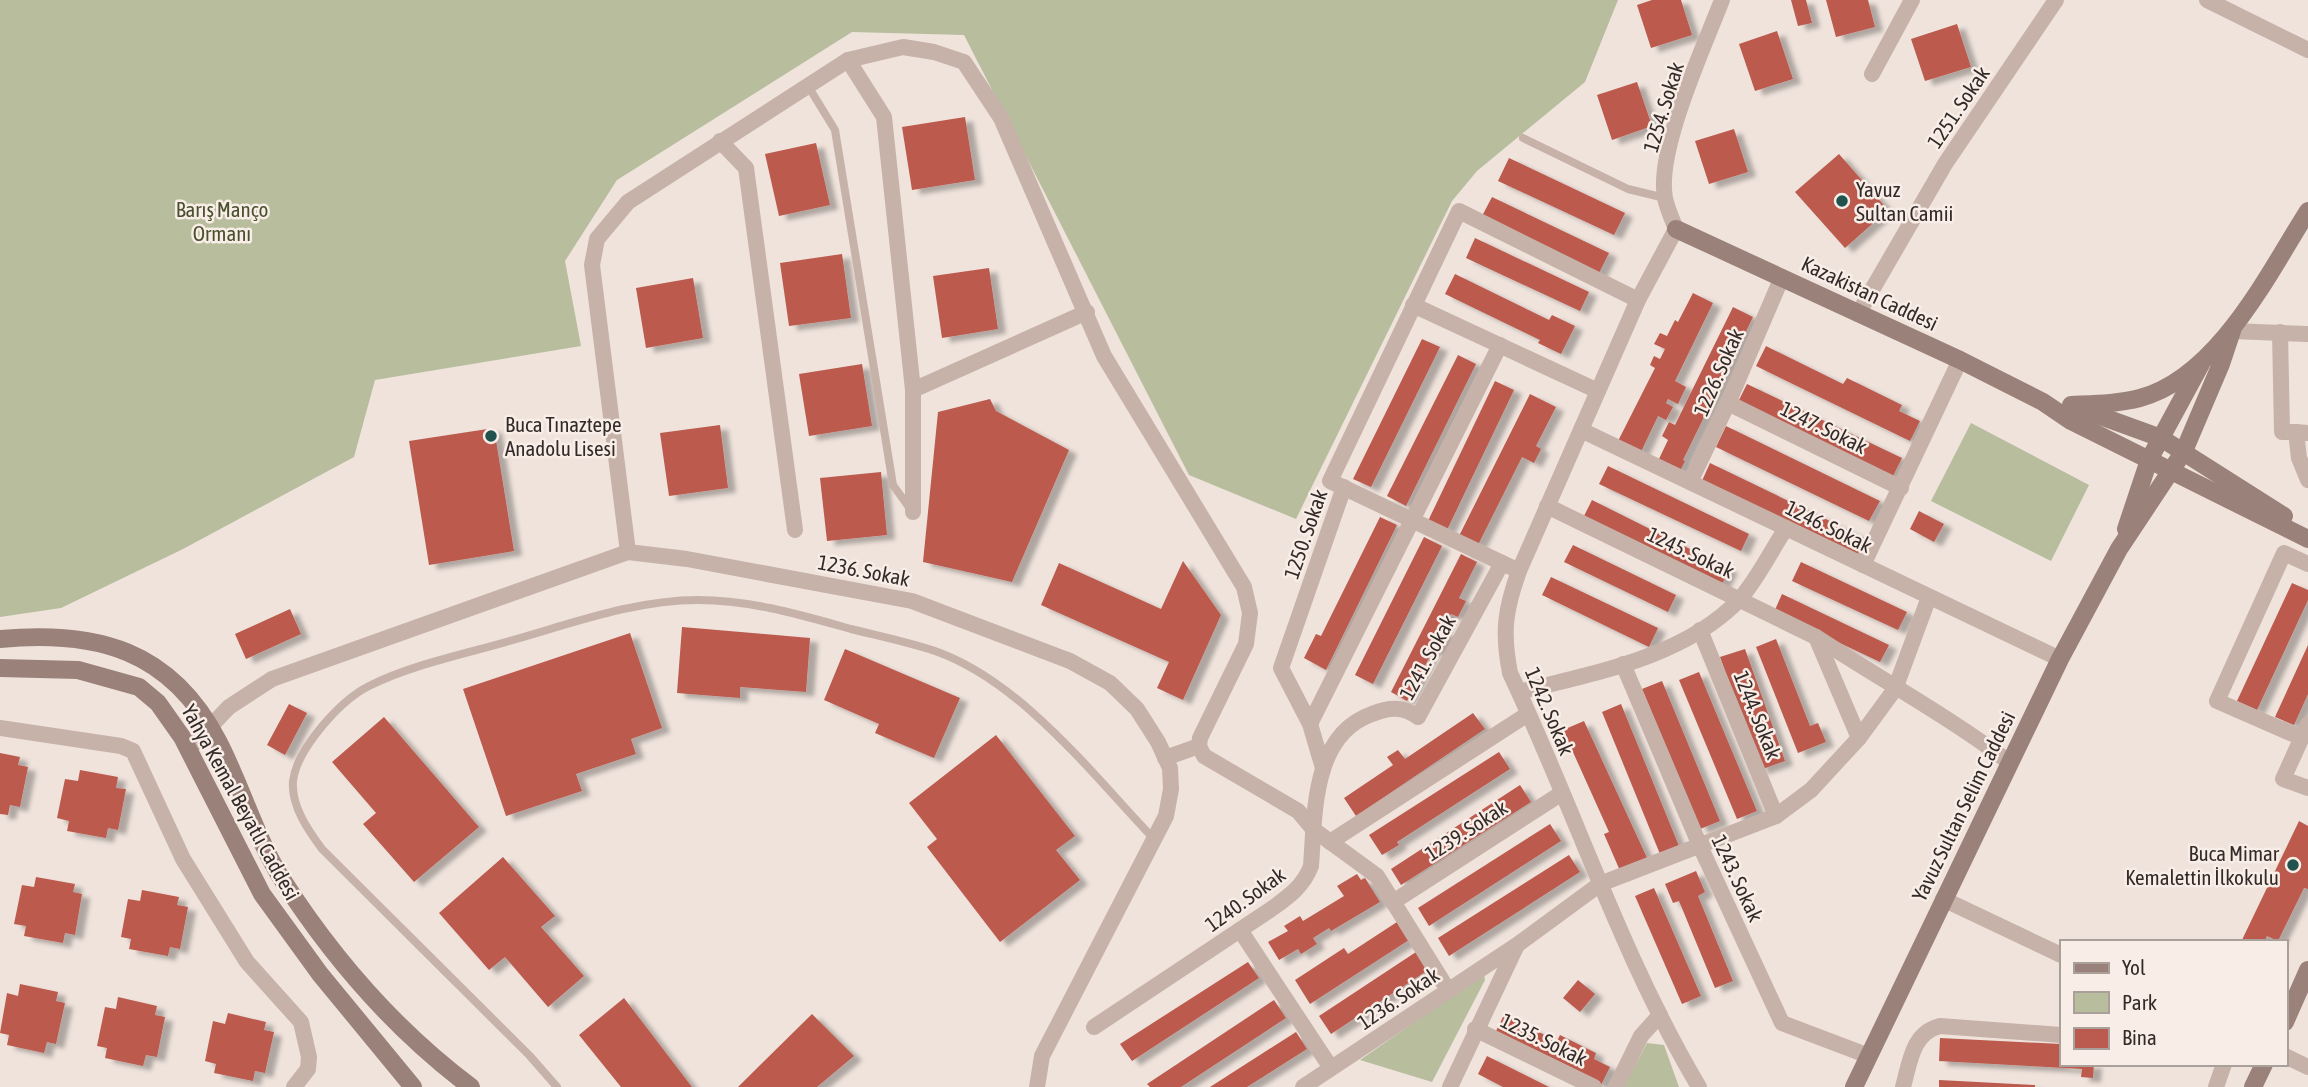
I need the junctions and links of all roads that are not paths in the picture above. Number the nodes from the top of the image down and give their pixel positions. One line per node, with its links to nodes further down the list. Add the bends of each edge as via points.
1 (1722, 0): 11 (street, 1254. Sokak, via 1671,144)
2 (1912, 0): 7 (street)
3 (2056, 0): 18 (street, 1251. Sokak, via 1945,164)
4 (2207, 0): 5 (street)
5 (2308, 50)
6 (848, 60): 8 (street); 17 (street, via 903,47 964,62 1001,118); 25 (street, via 884,117)
7 (1872, 74)
8 (808, 85): 10 (street); 41 (lane, via 835,130 893,485)
9 (1523, 138): 11 (lane, via 1628,189)
10 (720, 141): 44 (street, via 746,168); 48 (street, via 628,202 597,239 592,265)
11 (1665, 198): 13 (street, 1254. Sokak)
12 (2305, 220): 19 (main road)
13 (1676, 229): 14 (main road, Kazakistan Caddesi); 15 (street, 1242. Sokak)
14 (1782, 277): 18 (main road, Kazakistan Caddesi); 28 (street, 1226. Sokak)
15 (1638, 300): 16 (street, 1250. Sokak, via 1459,211); 26 (street, 1242. Sokak)
16 (1413, 305): 22 (street); 38 (street, 1250. Sokak, via 1331,481)
17 (1087, 312): 25 (street); 69 (street, via 1110,367 1244,587 1250,613 1246,644)
18 (1858, 314): 23 (main road, Kazakistan Caddesi)
19 (2232, 331): 20 (street); 24 (main road); 33 (main road)
20 (2280, 332): 21 (street); 31 (street, via 2281,432)
21 (2308, 334)
22 (1500, 345): 26 (street); 42 (street)
23 (1959, 359): 27 (main road, Kazakistan Caddesi); 39 (street)
24 (2203, 361): 29 (main road, via 2142,397); 32 (main road)
25 (913, 390): 41 (street)
26 (1598, 391): 30 (street, 1242. Sokak)
27 (2043, 401): 29 (main road, Kazakistan Caddesi); 34 (main road, Kazakistan Caddesi, via 2071,421)
28 (1728, 403): 37 (street, 1226. Sokak); 39 (street, 1247. Sokak)
29 (2071, 405): 32 (main road, Kazakistan Caddesi)
30 (1581, 430): 37 (street, 1246. Sokak); 40 (street, 1242. Sokak)
31 (2302, 432): 36 (street, via 2299,458)
32 (2161, 438): 33 (main road, Kazakistan Caddesi); 34 (main road)
33 (2184, 451): 35 (main road); 45 (main road, Kazakistan Caddesi)
34 (2149, 460): 35 (main road, Kazakistan Caddesi); 47 (main road)
35 (2173, 471): 46 (main road, Kazakistan Caddesi); 47 (main road)
36 (2308, 480)
37 (1690, 482): 43 (street, 1246. Sokak)
38 (1343, 487): 42 (street); 64 (street, 1250. Sokak, via 1281,668)
39 (1901, 488): 51 (street)
40 (1547, 506): 52 (street, 1242. Sokak); 54 (street, 1245. Sokak)
41 (913, 512)
42 (1413, 521): 49 (street); 64 (street)
43 (1786, 528): 51 (street, 1246. Sokak); 54 (street)
44 (795, 530)
45 (2308, 531)
46 (2308, 539)
47 (2119, 549): 58 (main road, Yavuz Sultan Selim Caddesi)
48 (628, 552): 65 (street, 1236. Sokak, via 272,679); 71 (street, 1236. Sokak, via 912,601 1033,645 1110,683 1137,709)
49 (1502, 563): 52 (street); 73 (street, 1241. Sokak, via 1418,717 1397,708 1366,716 1339,734)
50 (2308, 564): 67 (street, via 2284,553 2217,701)
51 (1863, 565): 53 (street, 1246. Sokak)
52 (1519, 571): 62 (street, 1242. Sokak, via 1505,616 1504,642)
53 (1928, 597): 58 (street, 1246. Sokak); 61 (street, 1236. Sokak)
54 (1741, 598): 55 (street); 56 (street, 1245. Sokak)
55 (1700, 630): 59 (street); 76 (street, 1244. Sokak)
56 (1816, 637): 61 (street, 1245. Sokak); 68 (street)
57 (0, 639): 65 (main road, Yahya Kemal Beyatlı Caddesi, via 70,639 126,650 165,672)
58 (2060, 659): 72 (main road, Yavuz Sultan Selim Caddesi)
59 (1623, 664): 62 (street); 80 (street, 1243. Sokak)
60 (0, 668): 70 (main road, Yahya Kemal Beyatlı Caddesi, via 78,670 139,687 168,715)
61 (1895, 689): 68 (street, 1236. Sokak); 72 (street, 1245. Sokak)
62 (1518, 692): 63 (street, 1242. Sokak)
63 (1528, 714): 75 (street, 1242. Sokak); 79 (street)
64 (1310, 724): 73 (street, 1250. Sokak)
65 (209, 726): 70 (street, 1236. Sokak); 102 (main road, Yahya Kemal Beyatlı Caddesi, via 259,839 309,918 408,1037)
66 (0, 729): 100 (street, via 133,751 183,859 247,962 301,1022 308,1069)
67 (2305, 731): 74 (street, via 2283,779)
68 (1858, 738): 76 (street, 1236. Sokak, via 1811,790)
69 (1199, 746): 71 (street); 77 (street, via 1204,756 1298,811)
70 (188, 750): 101 (main road, Yahya Kemal Beyatlı Caddesi, via 262,894 320,974)
71 (1165, 758): 78 (street, 1236. Sokak, via 1171,789 1166,816)
72 (2009, 762): 82 (main road, Yavuz Sultan Selim Caddesi)
73 (1324, 768): 77 (street, 1241. Sokak)
74 (2308, 788)
75 (1562, 793): 81 (street, 1242. Sokak); 83 (street, 1239. Sokak)
76 (1776, 816): 80 (street, 1236. Sokak)
77 (1314, 830): 79 (street); 84 (street, 1240. Sokak, via 1306,879 1293,894)
78 (1154, 839): 103 (lane, via 1016,696 970,666 934,651 765,606 671,601 611,613 368,686 325,723 300,758 293,781 303,822 322,849); 104 (street, 1236. Sokak, via 1042,1056)
79 (1330, 842): 83 (street, via 1377,876)
80 (1700, 846): 81 (street, 1236. Sokak); 94 (street, 1243. Sokak, via 1782,1023)
81 (1600, 884): 85 (street, 1236. Sokak); 89 (street, 1242. Sokak)
82 (1943, 899): 86 (street); 94 (main road, Yavuz Sultan Selim Caddesi)
83 (1393, 902): 88 (street)
84 (1240, 930): 91 (street, 1240. Sokak); 99 (street)
85 (1517, 945): 88 (street, 1236. Sokak); 92 (street, 1236. Sokak)
86 (2060, 955)
87 (2307, 973): 90 (main road)
88 (1448, 990): 99 (street, 1236. Sokak)
89 (1660, 1015): 108 (street, via 1641,1036); 109 (street, 1242. Sokak)
90 (2287, 1018)
91 (1094, 1027)
92 (1475, 1029): 106 (street, 1236. Sokak); 107 (street, 1235. Sokak)
93 (2060, 1035): 111 (street, via 1940,1026 1926,1030 1917,1039)
94 (1869, 1056): 110 (main road, Yavuz Sultan Selim Caddesi)
95 (2287, 1057): 98 (street)
96 (2223, 1066): 112 (street)
97 (2263, 1066): 113 (main road)
98 (2308, 1067)
99 (1331, 1068): 105 (street, 1236. Sokak)
100 (294, 1087)
101 (413, 1087)
102 (471, 1087)
103 (557, 1087)
104 (1037, 1087)
105 (1303, 1087)
106 (1450, 1087)
107 (1594, 1087)
108 (1616, 1087)
109 (1699, 1087)
110 (1854, 1087)
111 (1903, 1087)
112 (2216, 1087)
113 (2253, 1087)

